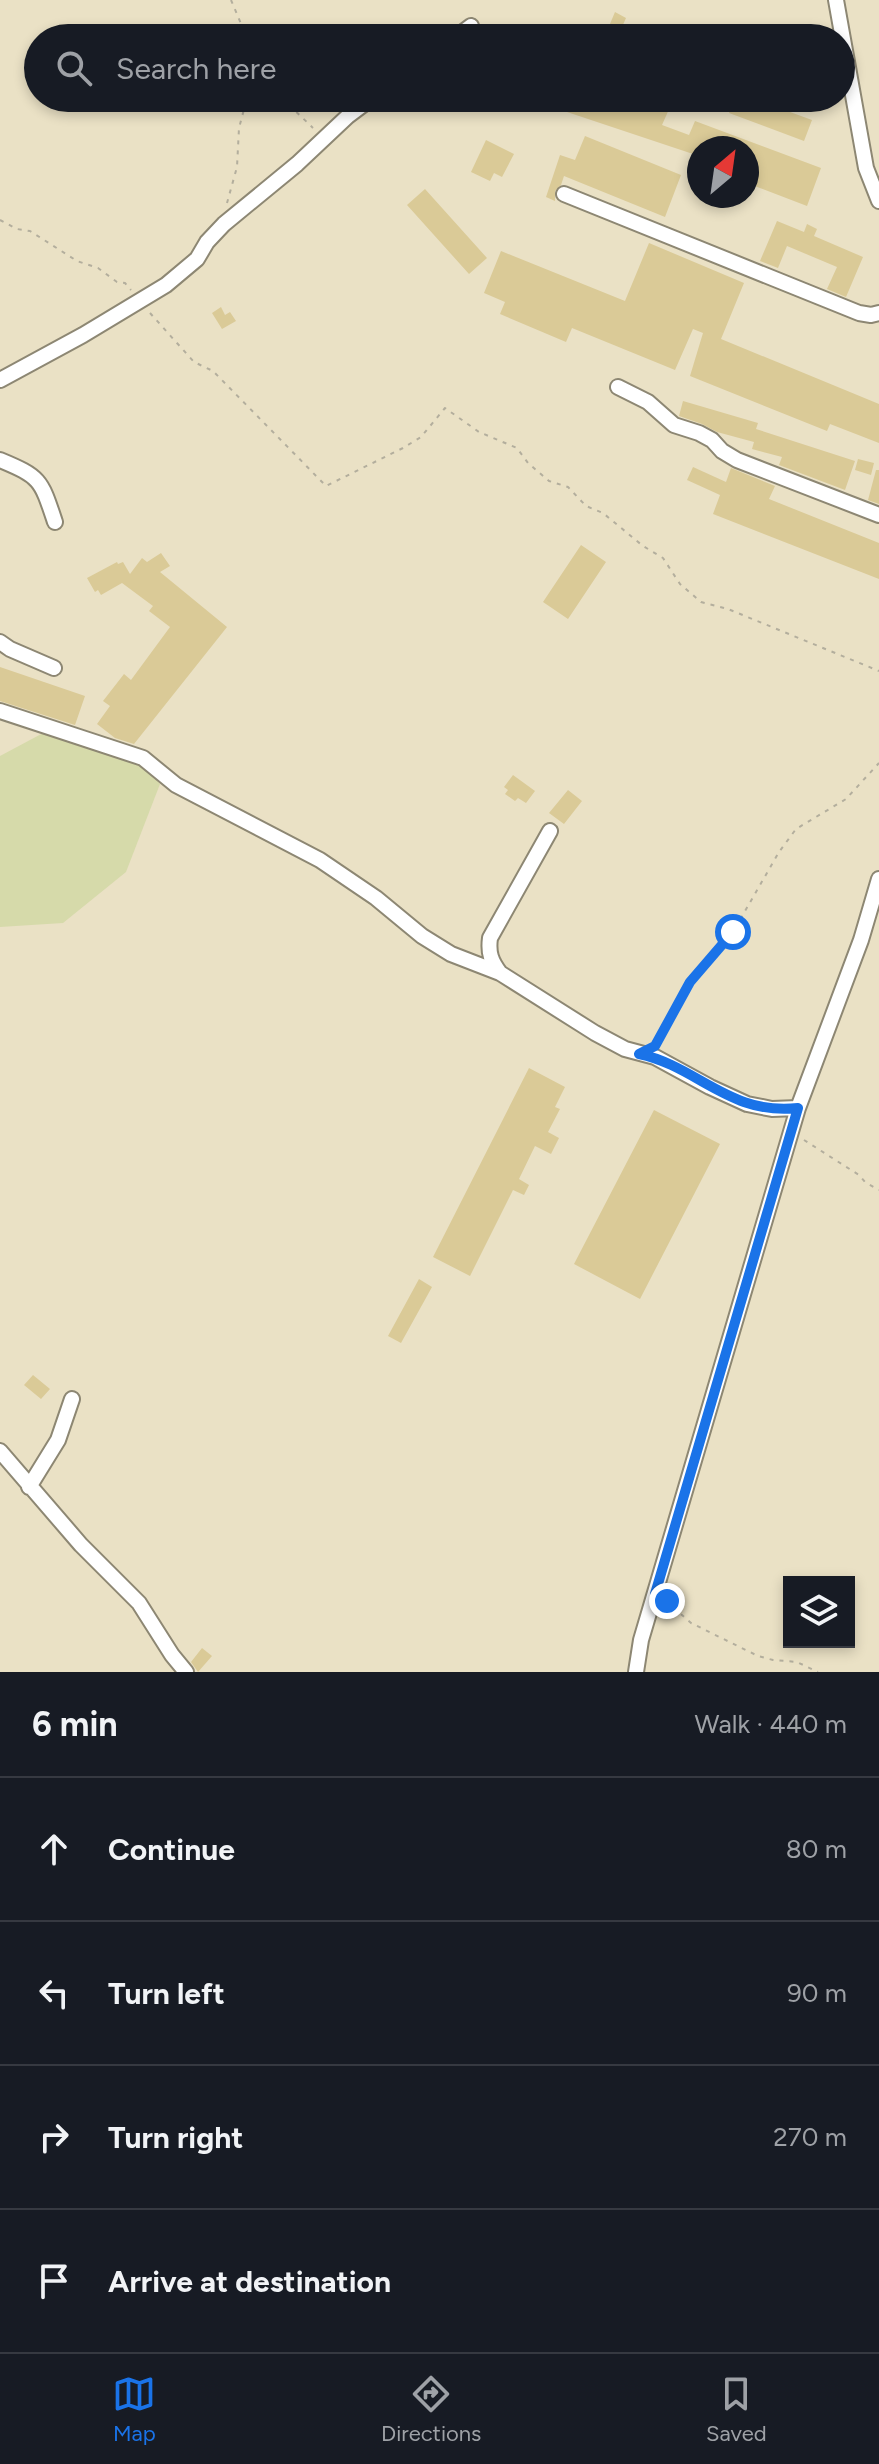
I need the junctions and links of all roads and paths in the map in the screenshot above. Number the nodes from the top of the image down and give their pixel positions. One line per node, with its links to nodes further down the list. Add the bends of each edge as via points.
1 (231, 0): 3 (path)
2 (836, 0): 4 (street)
3 (241, 24)
4 (840, 24)
5 (855, 106): 11 (street, via 866,168)
6 (243, 112): 13 (path)
7 (297, 112): 9 (path)
8 (353, 112): 9 (street)
9 (324, 138): 13 (street)
10 (564, 194): 15 (street, via 859,313)
11 (879, 201)
12 (0, 220): 14 (path, via 125,283)
13 (224, 224): 14 (street, via 197,259)
14 (141, 302): 16 (street); 23 (path, via 194,362 213,371 326,486 421,437 445,408 479,432 517,448 549,481 568,487 586,506 663,558 680,584 701,602)
15 (879, 313)
16 (0, 380)
17 (618, 387): 19 (street, via 737,460)
18 (0, 460): 20 (street, via 30,472 44,488)
19 (879, 515)
20 (55, 522)
21 (0, 642): 22 (street)
22 (54, 668)
23 (879, 671)
24 (0, 711): 28 (street, via 143,758 176,785 320,860 451,954)
25 (879, 763): 29 (path, via 846,799 796,829 733,932 690,982 655,1046)
26 (550, 831): 28 (street, via 490,938 492,962)
27 (879, 879): 30 (street)
28 (500, 973): 29 (street, via 595,1033)
29 (639, 1054): 30 (street, via 747,1104)
30 (798, 1108): 31 (street)
31 (790, 1133): 32 (path); 36 (street)
32 (879, 1190)
33 (72, 1399): 35 (street, via 58,1440)
34 (0, 1451): 35 (street)
35 (29, 1487): 37 (street, via 139,1603)
36 (655, 1594): 38 (street); 39 (path, via 691,1623 758,1656 797,1662)
37 (186, 1672)
38 (636, 1672)
39 (818, 1672)

